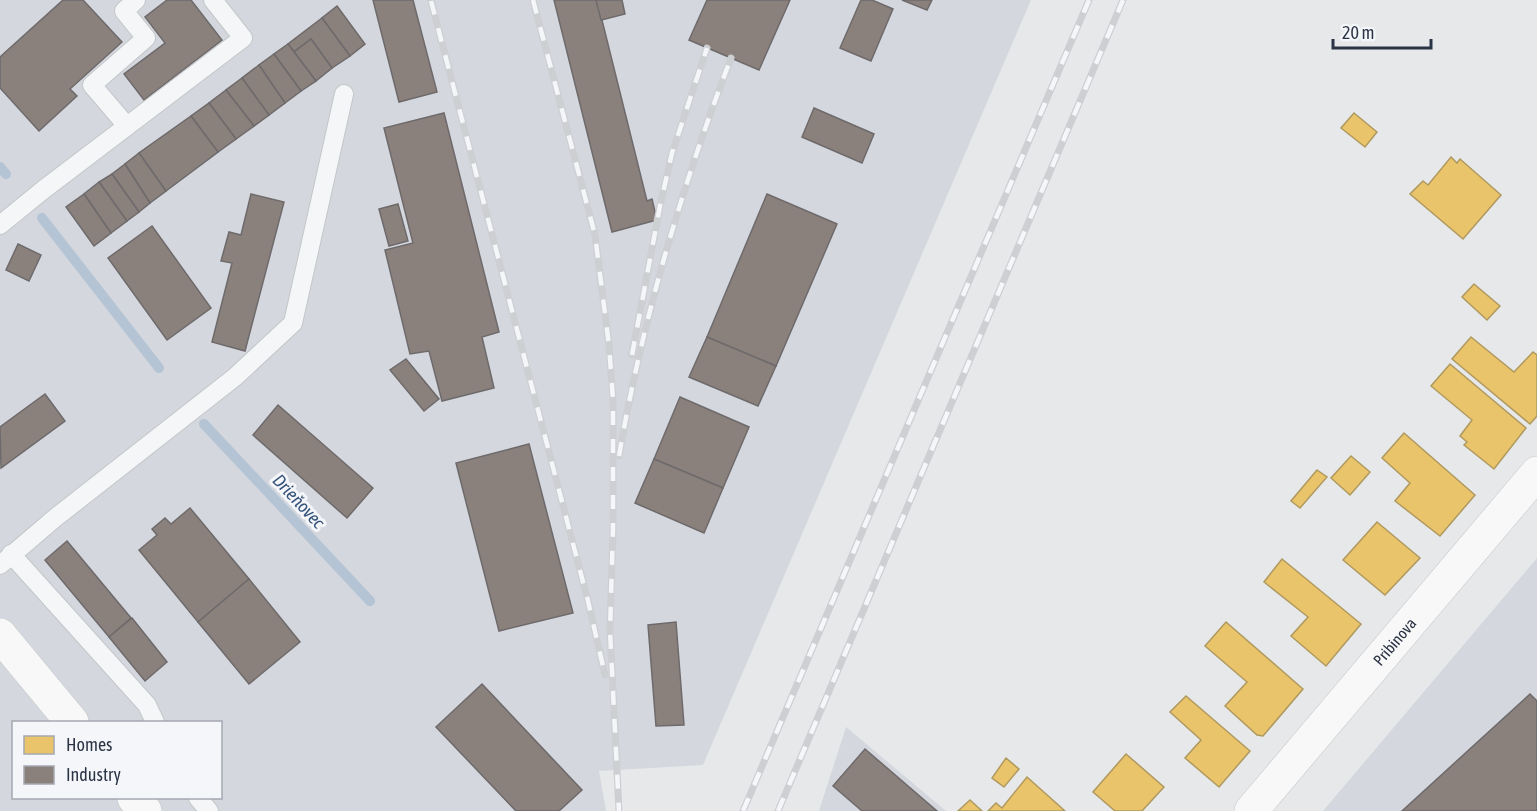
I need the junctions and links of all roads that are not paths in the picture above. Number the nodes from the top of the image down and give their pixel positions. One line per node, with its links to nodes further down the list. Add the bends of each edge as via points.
1 (136, 0): 4 (lane, via 124,11 146,38 93,85)
2 (213, 0): 4 (lane, via 243,38)
3 (344, 94): 7 (lane, via 293,322 235,376)
4 (127, 126): 5 (lane)
5 (0, 225)
6 (1537, 473): 15 (street, Pribinova)
7 (5, 560): 10 (lane, via 147,705)
8 (0, 635): 9 (street)
9 (70, 721)
10 (155, 721)
11 (135, 799): 13 (street)
12 (199, 799): 14 (lane)
13 (145, 811)
14 (209, 811)
15 (1251, 811)

